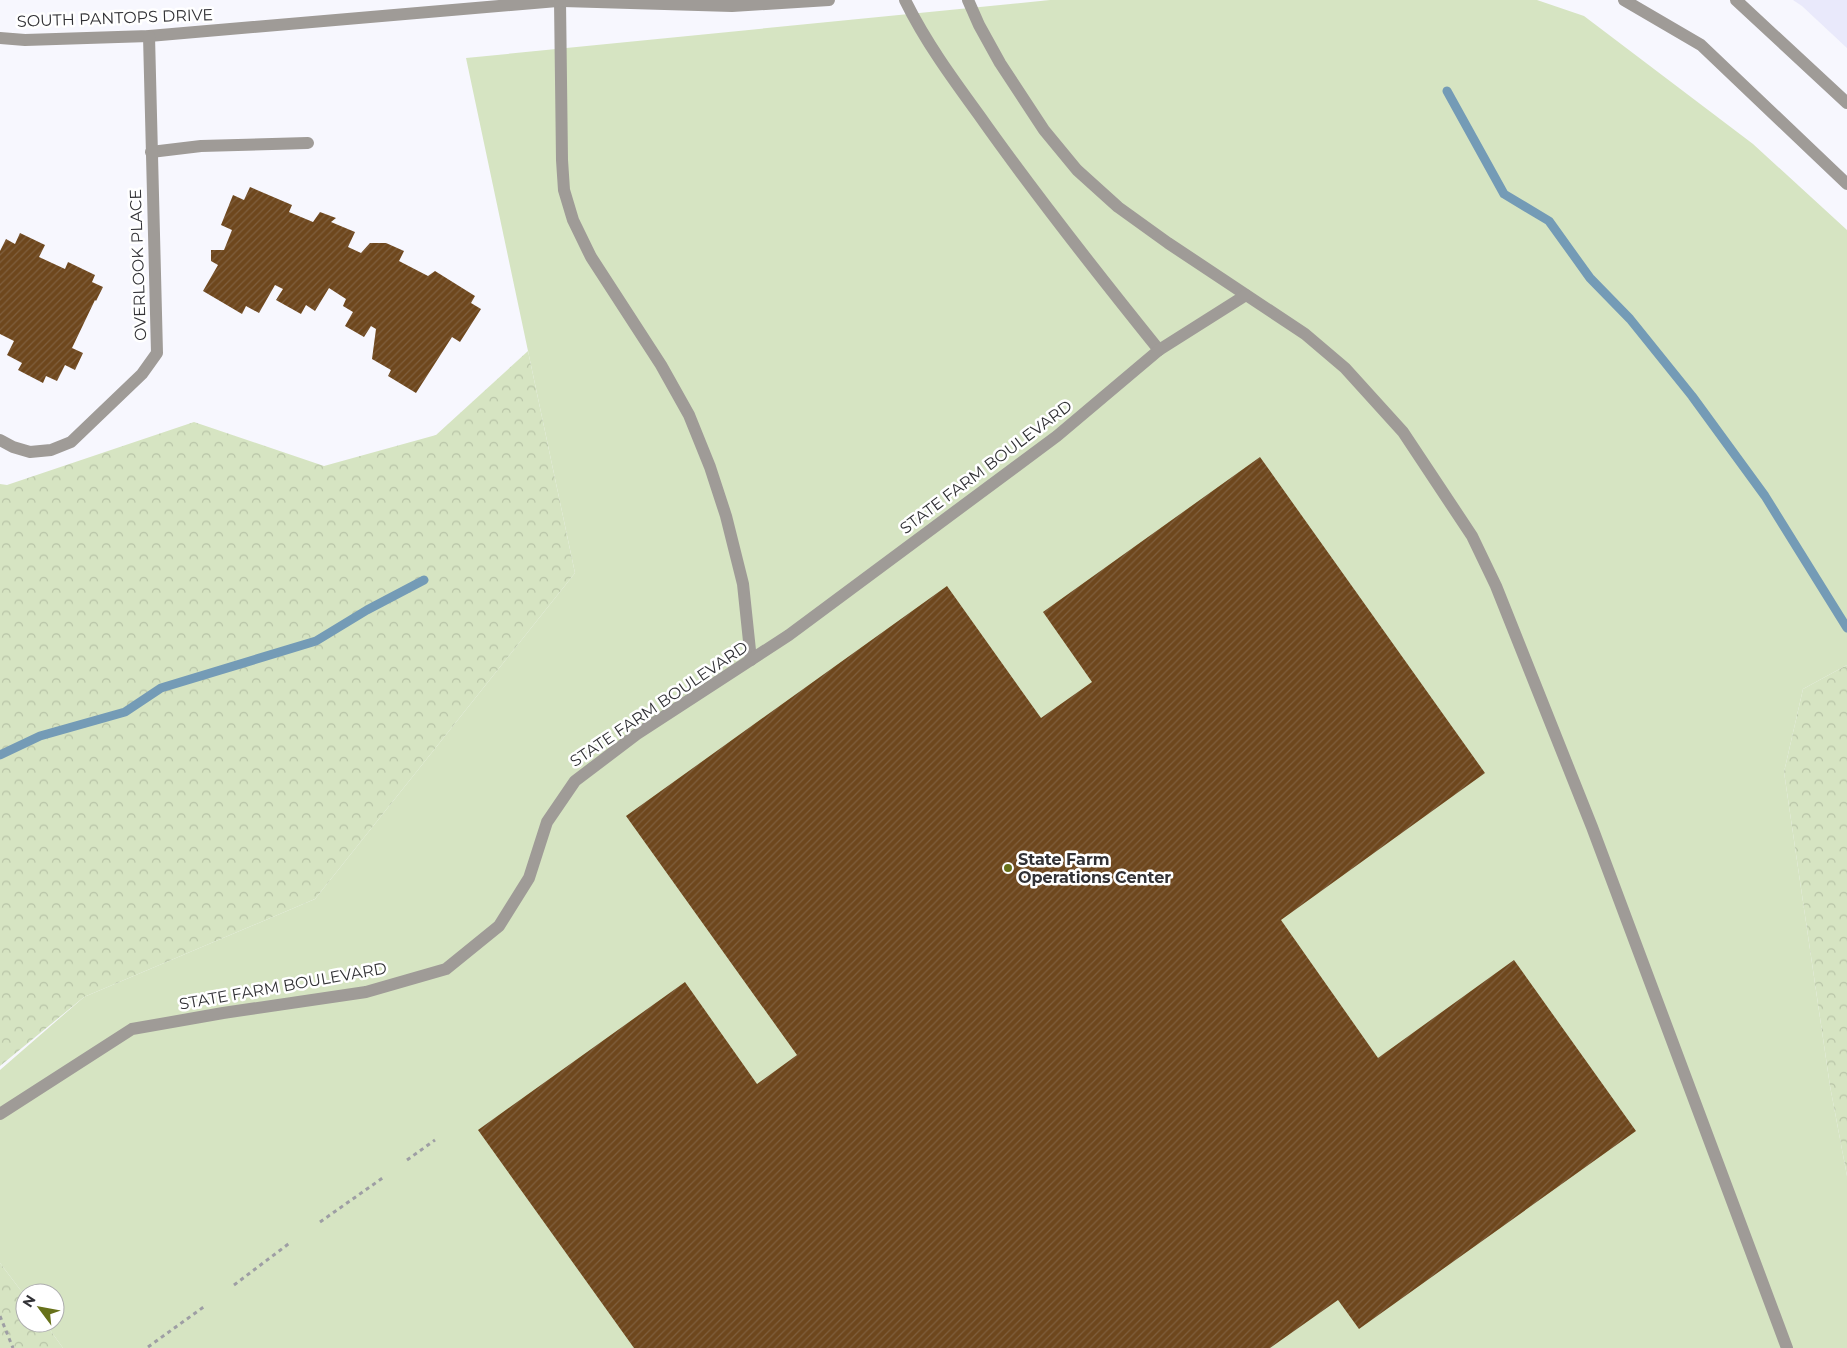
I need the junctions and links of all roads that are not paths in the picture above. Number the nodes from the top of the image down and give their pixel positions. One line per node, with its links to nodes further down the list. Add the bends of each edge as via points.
1 (829, 0): 6 (street, SOUTH PANTOPS DRIVE, via 732,6)
2 (905, 0): 14 (street, via 925,39 1011,160)
3 (968, 0): 13 (street, via 1000,63 1044,130 1077,170 1118,207)
4 (1624, 0): 12 (street, via 1701,46)
5 (1736, 0): 9 (street)
6 (565, 1): 7 (street, SOUTH PANTOPS DRIVE); 16 (street, via 564,190 573,220 592,258 690,415 726,516 743,584)
7 (149, 36): 8 (street, SOUTH PANTOPS DRIVE); 11 (street, OVERLOOK PLACE)
8 (0, 38)
9 (1847, 103)
10 (308, 143): 11 (street, via 200,146)
11 (151, 152): 15 (street, OVERLOOK PLACE, via 157,353 142,374 71,442 51,450 30,452)
12 (1847, 184)
13 (1246, 295): 14 (street, STATE FARM BOULEVARD); 18 (street, via 1305,334 1345,368 1403,432 1472,536 1496,586 1592,826)
14 (1159, 350): 16 (street, STATE FARM BOULEVARD, via 1056,436)
15 (0, 440)
16 (751, 660): 17 (street, STATE FARM BOULEVARD, via 637,734 575,780 547,822 529,878 499,926 446,969 366,992 132,1029)
17 (0, 1114)
18 (1787, 1348)

